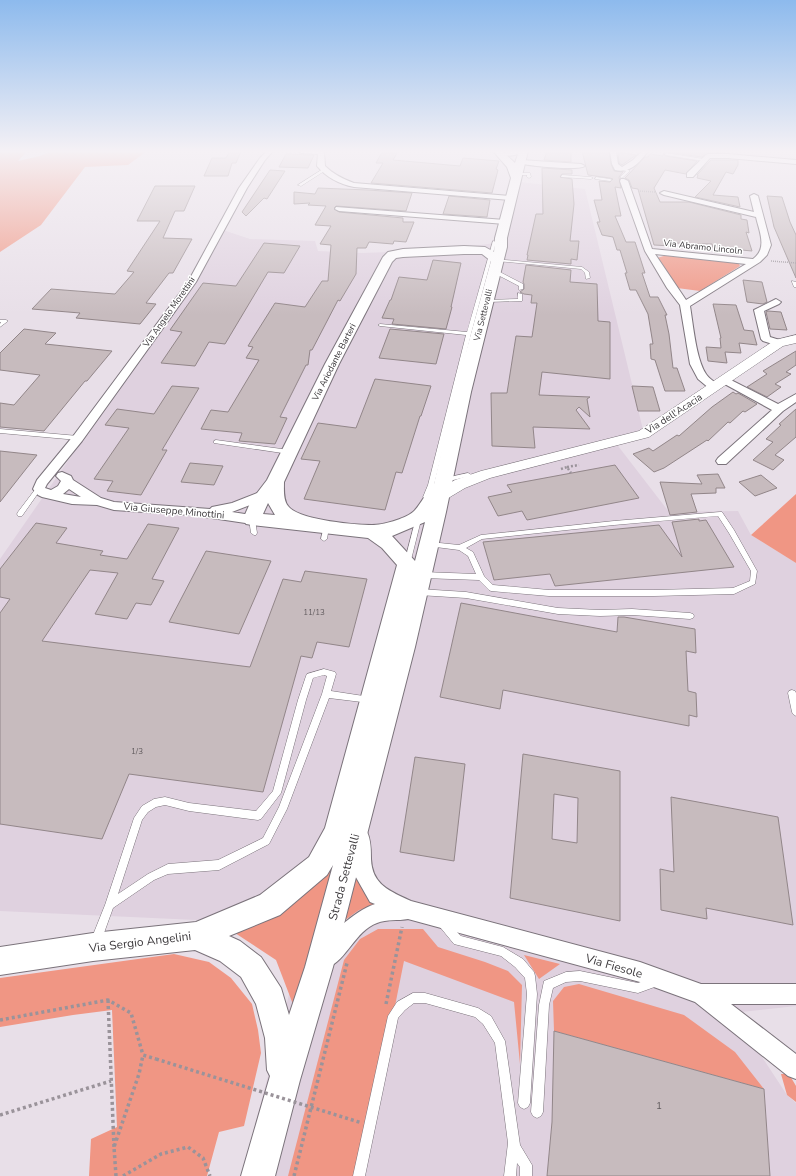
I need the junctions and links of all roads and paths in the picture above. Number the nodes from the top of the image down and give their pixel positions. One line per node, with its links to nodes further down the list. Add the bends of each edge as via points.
1 (233, 206): 30 (street, Via Angelo Morettini, via 192,282)
2 (509, 206): 8 (main road, Via Settevalli)
3 (632, 206): 11 (street)
4 (720, 206): 7 (street)
5 (757, 206): 7 (street)
6 (339, 209): 8 (street)
7 (759, 215): 12 (street, via 767,245 766,252)
8 (505, 222): 9 (main road, Via Settevalli)
9 (498, 240): 10 (main road, via 479,248); 13 (main road, Via Settevalli)
10 (464, 250): 13 (main road, via 485,252); 31 (main road, Via Ariodante Barteri, via 403,253 392,255 387,260)
11 (649, 251): 12 (street, Via Abramo Lincoln); 18 (street)
12 (757, 261): 14 (path); 18 (street)
13 (494, 262): 15 (lane, via 582,268); 16 (main road, Via Settevalli); 16 (lane, via 522,286 520,300); 22 (lane, Via Settevalli)
14 (796, 263)
15 (588, 278)
16 (487, 301): 38 (main road, Via Settevalli, via 463,392)
17 (776, 302): 24 (street, via 759,310 766,338)
18 (685, 305): 25 (street, via 695,364 702,376)
19 (0, 320): 21 (lane, via 6,321)
20 (380, 325): 22 (lane)
21 (0, 326)
22 (469, 334): 38 (lane, Via Settevalli)
23 (796, 339): 24 (street, Via dell'Acacia)
24 (779, 343): 25 (street, Via dell'Acacia)
25 (720, 384): 27 (street); 38 (street, Via dell'Acacia, via 644,434 486,474)
26 (796, 397): 27 (street)
27 (779, 409): 32 (street)
28 (0, 431): 30 (lane)
29 (216, 442): 31 (lane)
30 (74, 443): 37 (street, Via Angelo Morettini); 39 (street, Via Angelo Morettini)
31 (289, 452): 40 (main road, Via Ariodante Barteri)
32 (722, 461)
33 (579, 465): 34 (path)
34 (567, 467): 35 (path); 36 (path)
35 (560, 469)
36 (571, 473)
37 (64, 479): 39 (street, via 61,490); 41 (street, Via Giuseppe Minottini)
38 (446, 479): 44 (main road); 48 (main road, Via Settevalli)
39 (44, 488): 41 (street, Via Giuseppe Minottini, via 57,497 80,502); 43 (lane)
40 (269, 489): 42 (street, via 234,507); 45 (main road, Via Ariodante Barteri, via 257,505); 46 (main road, via 279,508 291,518)
41 (97, 501): 42 (street, Via Giuseppe Minottini, via 114,506)
42 (192, 511): 45 (street, Via Giuseppe Minottini)
43 (20, 514)
44 (419, 517): 47 (main road, via 390,530); 50 (lane)
45 (253, 526): 46 (main road)
46 (320, 530): 47 (main road)
47 (372, 532): 50 (main road, via 389,543)
48 (429, 544): 49 (lane); 50 (main road, Via Settevalli)
49 (460, 548): 51 (lane, via 471,554); 51 (lane, via 481,537 720,514 754,571 753,582 734,591 662,593 549,593 491,588)
50 (417, 577): 51 (lane); 52 (lane, via 466,595 558,611); 55 (main road, Strada Settevalli); 57 (main road, Strada Settevalli)
51 (481, 577)
52 (690, 616)
53 (792, 693): 56 (lane)
54 (326, 694): 55 (lane); 59 (lane, via 283,809 266,841 219,865 168,869 151,877); 59 (lane, via 332,674 324,672 310,676 277,794 258,816 189,807 165,801 154,803 145,809 138,818)
55 (372, 700): 58 (main road, Strada Settevalli)
56 (796, 712)
57 (361, 811): 60 (street, Via Fiesole, via 362,872 377,895); 66 (main road, Strada Settevalli)
58 (336, 833): 62 (main road, Via Sergio Angelini, via 318,866 270,905)
59 (110, 905): 63 (lane)
60 (403, 918): 61 (street, Via Fiesole); 66 (street, Via Fiesole, via 388,911 371,915 344,937); 71 (path)
61 (438, 918): 67 (street, Via Fiesole, via 640,972); 77 (lane, via 458,940 503,952 519,963 530,976 532,994)
62 (196, 936): 63 (main road, Via Sergio Angelini); 75 (main road, via 230,951 251,967 270,998 280,1038)
63 (93, 948): 65 (main road, Via Sergio Angelini)
64 (350, 956): 87 (path)
65 (0, 961)
66 (319, 967): 75 (main road, Strada Settevalli)
67 (661, 980): 68 (street, Via Fiesole); 78 (lane, via 638,988 580,976 566,977 548,985 544,1005)
68 (701, 994): 69 (street); 74 (street, Via Fiesole)
69 (796, 994)
70 (108, 1000): 72 (path); 73 (path, via 131,1013); 76 (path)
71 (385, 1009)
72 (0, 1020)
73 (142, 1055): 80 (path, bridge, via 362,1123); 82 (path, via 139,1074)
74 (796, 1068)
75 (284, 1080): 86 (main road, Strada Settevalli)
76 (111, 1081): 79 (path); 82 (path)
77 (524, 1103)
78 (537, 1112)
79 (0, 1115)
80 (364, 1115)
81 (513, 1146): 88 (lane, via 500,1040 487,1020 478,1013 425,998 413,998 401,1006 393,1016); 89 (lane); 90 (lane, via 526,1165)
82 (114, 1148): 83 (path)
83 (116, 1176)
84 (123, 1176): 85 (path, via 161,1154 188,1147 204,1159)
85 (210, 1176)
86 (258, 1176)
87 (294, 1176)
88 (359, 1176)
89 (510, 1176)
90 (526, 1176)

